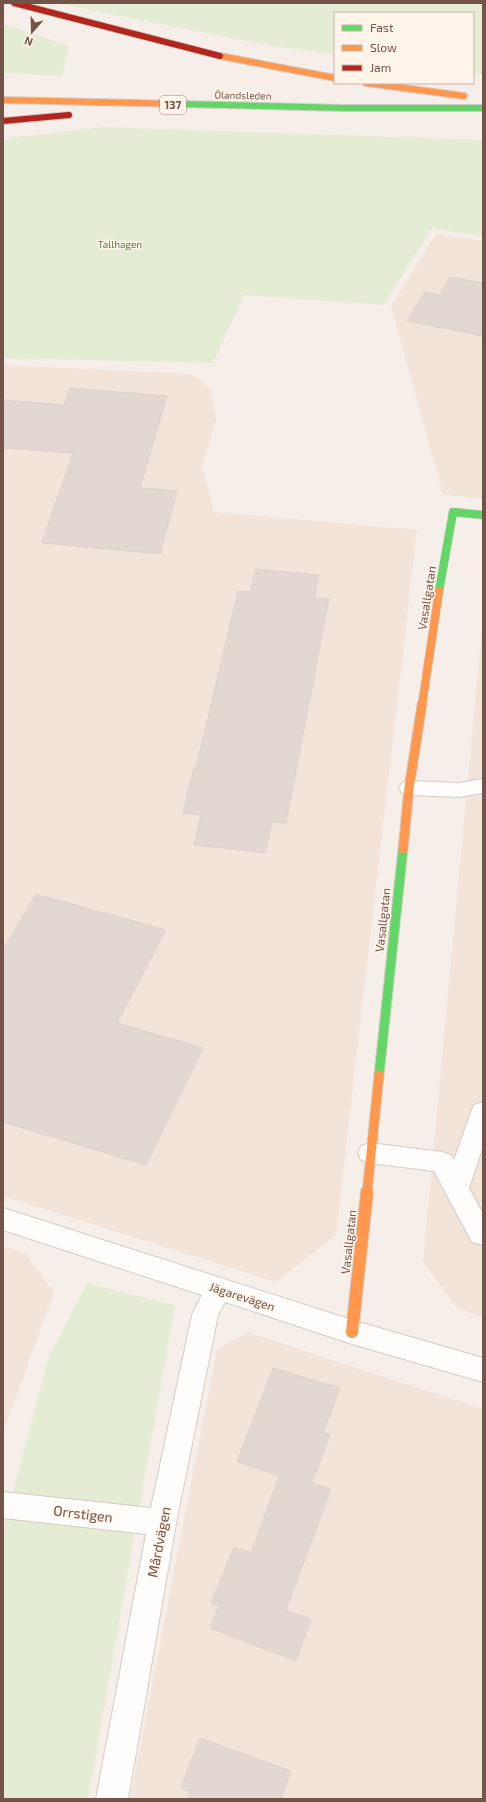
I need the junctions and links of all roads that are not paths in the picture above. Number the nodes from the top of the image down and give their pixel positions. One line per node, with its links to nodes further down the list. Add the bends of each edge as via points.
1 (14, 3): 2 (main road, via 215,55)
2 (334, 78)
3 (374, 84): 4 (main road)
4 (475, 97)
5 (3, 100): 6 (main road, Ölandsleden / 137)
6 (343, 108): 7 (main road, Ölandsleden / 137); 8 (main road)
7 (483, 108)
8 (141, 113)
9 (78, 114): 10 (main road)
10 (3, 121)
11 (483, 515): 13 (main road, Vasallgatan, via 452,512)
12 (483, 786): 13 (street, via 459,790)
13 (409, 788): 15 (main road, Vasallgatan)
14 (483, 1112): 16 (street)
15 (370, 1153): 16 (street, via 442,1162); 20 (main road, Vasallgatan)
16 (456, 1188): 18 (street)
17 (3, 1219): 19 (street, Jägarevägen)
18 (483, 1234)
19 (218, 1289): 20 (street, Jägarevägen); 23 (street, Mårdvägen, via 205,1314)
20 (352, 1332): 21 (street, Jägarevägen)
21 (483, 1370)
22 (3, 1505): 23 (street, Orrstigen)
23 (162, 1523): 24 (street, Mårdvägen)
24 (112, 1799)

